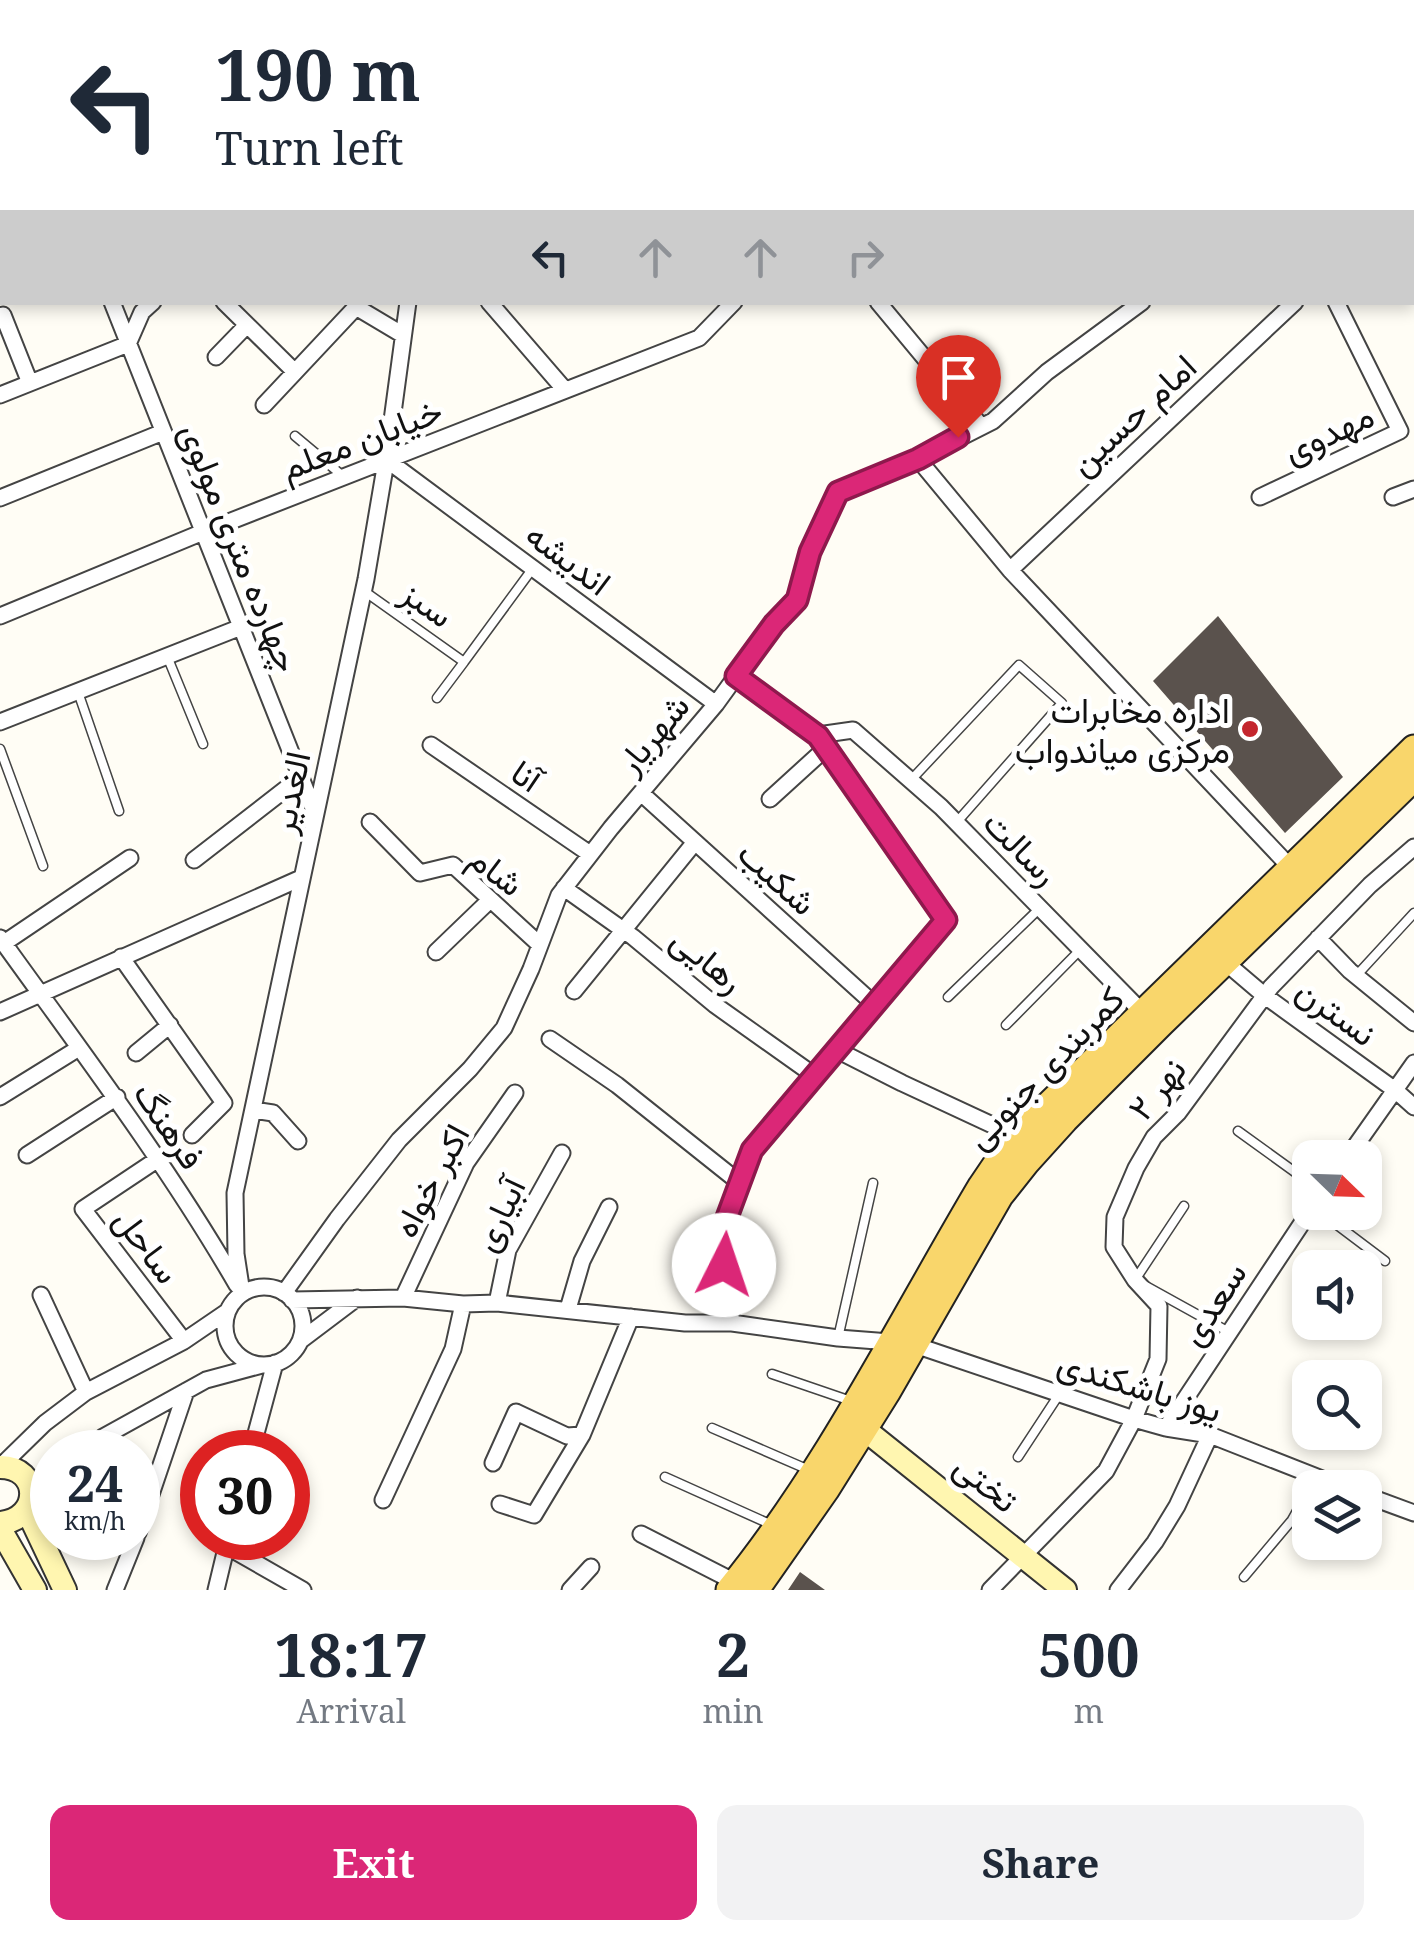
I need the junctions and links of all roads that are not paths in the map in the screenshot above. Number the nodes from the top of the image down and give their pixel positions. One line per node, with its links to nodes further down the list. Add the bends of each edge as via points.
1 (113, 305): 16 (street, چهارده متری مولوی)
2 (149, 305): 16 (street)
3 (227, 305): 14 (street)
4 (227, 305): 18 (street)
5 (248, 305): 14 (street)
6 (408, 305): 15 (street, الغدیر)
7 (492, 305): 20 (street)
8 (731, 305): 20 (street, خیابان معلم, via 698,338)
9 (881, 305): 23 (street)
10 (1138, 305): 23 (street, شهریار)
11 (1292, 305): 35 (street, امام حسین)
12 (1337, 305): 30 (street, مهدوی, via 1400,431)
13 (3, 316): 19 (street)
14 (242, 320): 17 (street); 18 (street)
15 (403, 335): 18 (street, via 356,307); 27 (street, الغدیر)
16 (128, 344): 19 (street); 24 (street, چهارده متری مولوی)
17 (216, 357)
18 (295, 372): 22 (street)
19 (30, 383): 21 (street)
20 (566, 390): 27 (street, خیابان معلم)
21 (0, 394)
22 (264, 405)
23 (982, 426): 26 (street, شهریار)
24 (164, 432): 32 (street); 33 (street, چهارده متری مولوی)
25 (295, 436): 28 (lane)
26 (918, 459): 35 (street); 41 (street, شهریار, via 838,492 797,600)
27 (387, 460): 28 (street, خیابان معلم); 34 (street, اندیشه); 36 (street, الغدیر)
28 (344, 477): 33 (street, خیابان معلم)
29 (1414, 489): 31 (street)
30 (1260, 496)
31 (1394, 497)
32 (0, 498)
33 (204, 532): 37 (street, خیابان معلم); 38 (street, چهارده متری مولوی)
34 (533, 568): 40 (lane, سبز); 44 (street, اندیشه)
35 (1010, 570): 66 (street)
36 (364, 591): 40 (lane, سبز); 57 (street, الغدیر)
37 (0, 616)
38 (241, 628): 39 (street); 51 (street, چهارده متری مولوی)
39 (167, 656): 42 (street); 47 (lane)
40 (464, 662): 43 (lane)
41 (736, 676): 44 (street, شهریار); 46 (street)
42 (78, 692): 45 (street); 56 (lane)
43 (438, 698)
44 (716, 704): 54 (street, شهریار)
45 (0, 722)
46 (822, 742): 53 (street, رسالت, via 853,730); 55 (street); 85 (street, via 946,920)
47 (203, 744)
48 (431, 746): 62 (street, آنا)
49 (0, 748): 65 (lane)
50 (1414, 748): 66 (main road, کمربندی جنوبی)
51 (301, 777): 57 (street, چهارده متری مولوی); 64 (street)
52 (1414, 778): 79 (main road, کمربندی جنوبی)
53 (911, 781): 59 (street, رسالت); 59 (lane, via 1019,665 1062,703)
54 (640, 794): 60 (street, شکیب); 62 (street, شهریار)
55 (770, 799)
56 (119, 811)
57 (315, 813): 67 (street, الغدیر)
58 (370, 822): 69 (street, شام, via 420,872 453,866)
59 (956, 823): 70 (street, رسالت)
60 (695, 842): 72 (street); 85 (street, شکیب)
61 (1414, 846): 73 (street, نهر ۲)
62 (590, 854): 68 (street, شهریار)
63 (130, 858): 74 (street)
64 (194, 860)
65 (43, 866)
66 (1291, 868): 87 (main road, کمربندی جنوبی)
67 (301, 878): 78 (street); 102 (street, الغدیر)
68 (564, 888): 72 (street, رهایی); 75 (street, شهریار)
69 (490, 900): 75 (street, شام); 77 (street)
70 (1040, 908): 76 (street, رسالت); 83 (lane)
71 (1414, 913): 80 (lane)
72 (623, 931): 81 (street); 96 (street, رهایی)
73 (1318, 938): 80 (street); 84 (street, نهر ۲)
74 (2, 941): 82 (street, فرهنگ)
75 (540, 945): 122 (street, شهریار, via 504,1028 399,1140 337,1218)
76 (1081, 950): 87 (street, رسالت); 90 (lane)
77 (436, 952)
78 (121, 957): 82 (street); 89 (street)
79 (1224, 962): 84 (street, نسترن); 135 (main road, کمربندی جنوبی, via 1027,1162)
80 (1356, 976): 88 (street)
81 (574, 991)
82 (41, 994): 86 (street); 92 (street, فرهنگ)
83 (948, 996)
84 (1265, 996): 97 (street, نسترن); 119 (street, نهر ۲, via 1136,1168 1115,1216 1114,1248)
85 (875, 1005): 93 (street)
86 (0, 1012)
87 (1143, 1013): 105 (main road, کمربندی جنوبی)
88 (1414, 1024)
89 (170, 1025): 94 (street); 104 (street, via 224,1103)
90 (1006, 1025)
91 (550, 1039): 113 (street)
92 (79, 1048): 99 (street); 100 (street, فرهنگ)
93 (837, 1050): 96 (street); 105 (street)
94 (136, 1053)
95 (1414, 1062): 97 (street)
96 (814, 1076): 113 (street, via 752,1150)
97 (1395, 1090): 101 (street, نسترن); 107 (street)
98 (515, 1094): 124 (street, اکبر خواه, via 466,1163)
99 (0, 1097)
100 (117, 1098): 109 (street); 110 (street, فرهنگ)
101 (1414, 1108)
102 (252, 1110): 106 (street, via 273,1113); 120 (street, الغدیر, via 235,1193)
103 (1238, 1131): 111 (lane)
104 (192, 1136)
105 (1018, 1137): 135 (main road, کمربندی جنوبی, via 980,1186)
106 (298, 1140)
107 (1360, 1140)
108 (562, 1152): 125 (street, آبیاری, via 508,1250)
109 (28, 1155)
110 (158, 1159): 120 (street, فرهنگ); 133 (street, ساحل, via 83,1209)
111 (1292, 1170)
112 (872, 1182): 132 (lane)
113 (740, 1183): 130 (street, via 720,1236)
114 (1184, 1206): 119 (lane)
115 (609, 1207): 127 (street)
116 (1297, 1230): 131 (street, سعدی)
117 (1344, 1230): 118 (lane)
118 (1385, 1261)
119 (1136, 1280): 131 (lane); 142 (street, نهر ۲, via 1159,1306 1158,1359)
120 (242, 1293): 122 (street, via 262,1287); 128 (street)
121 (41, 1295): 139 (street)
122 (288, 1296): 123 (street, یوز باشکندی); 134 (street, via 303,1319)
123 (356, 1298): 124 (street, یوز باشکندی); 134 (street)
124 (403, 1298): 126 (street, یوز باشکندی)
125 (497, 1303): 126 (street, یوز باشکندی); 127 (street, یوز باشکندی)
126 (464, 1304): 157 (street, via 453,1350)
127 (568, 1309): 129 (street, یوز باشکندی)
128 (228, 1311): 133 (street); 136 (street, via 229,1344 243,1360)
129 (631, 1317): 130 (street, یوز باشکندی); 148 (street)
130 (732, 1323): 132 (street, یوز باشکندی)
131 (1229, 1332): 144 (street, سعدی)
132 (838, 1338): 135 (street, یوز باشکندی)
133 (184, 1340): 139 (street)
134 (299, 1341): 136 (street, via 294,1352)
135 (903, 1344): 140 (street, یوز باشکندی); 141 (main road, کمربندی جنوبی); 145 (main road, کمربندی جنوبی)
136 (269, 1364): 138 (street); 147 (street)
137 (772, 1374): 141 (lane)
138 (186, 1391): 146 (street); 153 (street)
139 (86, 1392): 152 (street)
140 (1060, 1392): 142 (street, یوز باشکندی); 150 (lane)
141 (856, 1402): 155 (main road, کمربندی جنوبی)
142 (1134, 1419): 144 (street, یوز باشکندی); 166 (street, نهر ۲, via 1106,1471)
143 (712, 1428): 155 (lane)
144 (1166, 1428): 149 (street, یوز باشکندی)
145 (864, 1429): 166 (main road, تختی); 172 (main road, کمربندی جنوبی, via 826,1490)
146 (115, 1430)
147 (256, 1430)
148 (582, 1434): 151 (street, via 567,1436 516,1412); 160 (street, via 534,1515)
149 (1210, 1435): 154 (street, یوز باشکندی); 181 (street, via 1178,1506)
150 (1018, 1457)
151 (493, 1463)
152 (0, 1465): 158 (main road, via 24,1476)
153 (160, 1467)
154 (1298, 1470)
155 (813, 1472): 164 (main road, کمربندی جنوبی)
156 (665, 1477): 164 (lane)
157 (383, 1500)
158 (29, 1501): 163 (main road); 174 (main road)
159 (1382, 1501): 161 (street)
160 (500, 1504)
161 (1414, 1513)
162 (1292, 1520): 171 (lane)
163 (0, 1526): 173 (main road)
164 (776, 1527): 172 (main road, کمربندی جنوبی)
165 (641, 1534): 172 (street)
166 (1024, 1557): 179 (street, نهر ۲); 180 (main road, تختی)
167 (127, 1560): 175 (street)
168 (223, 1560): 176 (street)
169 (256, 1560): 177 (street)
170 (591, 1567): 178 (street)
171 (1244, 1577)
172 (740, 1588)
173 (35, 1590)
174 (65, 1590)
175 (115, 1590)
176 (216, 1590)
177 (303, 1590)
178 (570, 1590)
179 (990, 1590)
180 (1065, 1590)
181 (1118, 1590)

